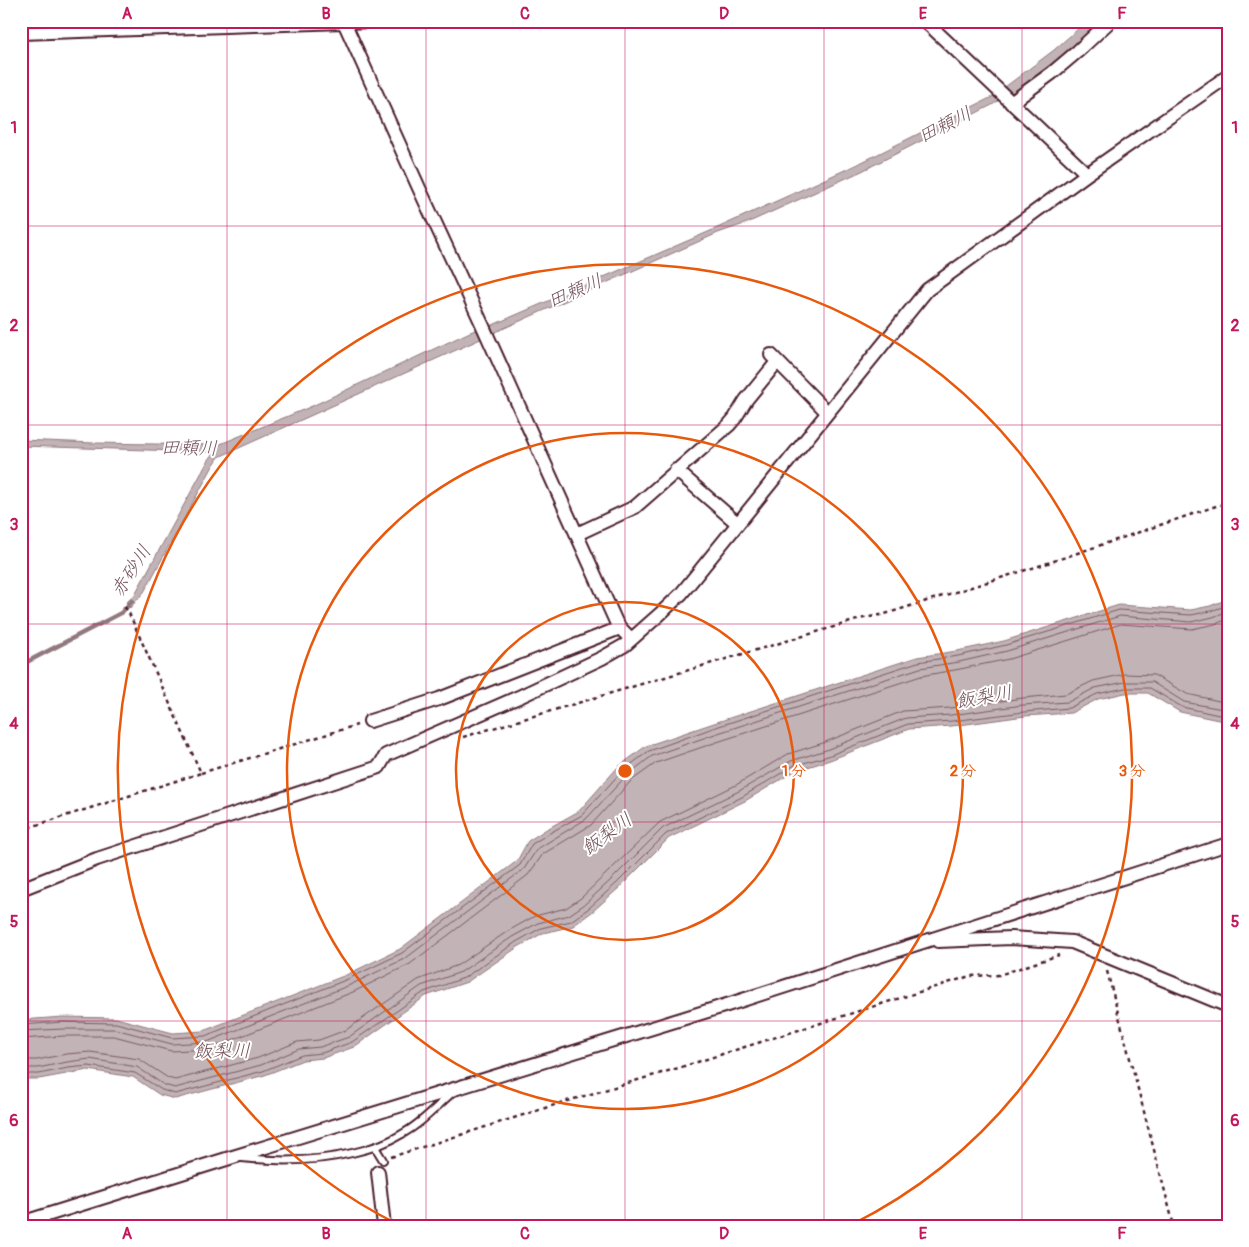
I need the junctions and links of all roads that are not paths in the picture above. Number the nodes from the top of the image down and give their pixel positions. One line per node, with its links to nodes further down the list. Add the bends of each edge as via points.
1 (374, 21): 4 (street)
2 (925, 21): 7 (street)
3 (1110, 21): 7 (street, via 1058,68)
4 (344, 22): 5 (street); 12 (street)
5 (21, 32)
6 (1228, 76): 8 (street)
7 (1009, 101): 8 (street)
8 (1087, 174): 9 (street, via 927,290)
9 (827, 412): 10 (street, via 774,358 735,418); 11 (street)
10 (676, 470): 11 (street); 12 (street, via 635,506)
11 (737, 523): 14 (street, via 680,594)
12 (576, 534): 13 (street)
13 (620, 628): 14 (street); 15 (street, via 438,699)
14 (631, 639): 17 (street, via 590,665 386,755 379,767 97,859)
15 (370, 721)
16 (1228, 844): 18 (street)
17 (21, 889)
18 (921, 942): 19 (street, via 1011,938 1072,942); 20 (street)
19 (1228, 1006)
20 (458, 1088): 21 (lane, via 403,1134); 22 (street)
21 (377, 1150): 22 (lane, via 305,1161); 23 (lane)
22 (233, 1157): 25 (street)
23 (383, 1159)
24 (378, 1172): 26 (street)
25 (21, 1224)
26 (384, 1226)

